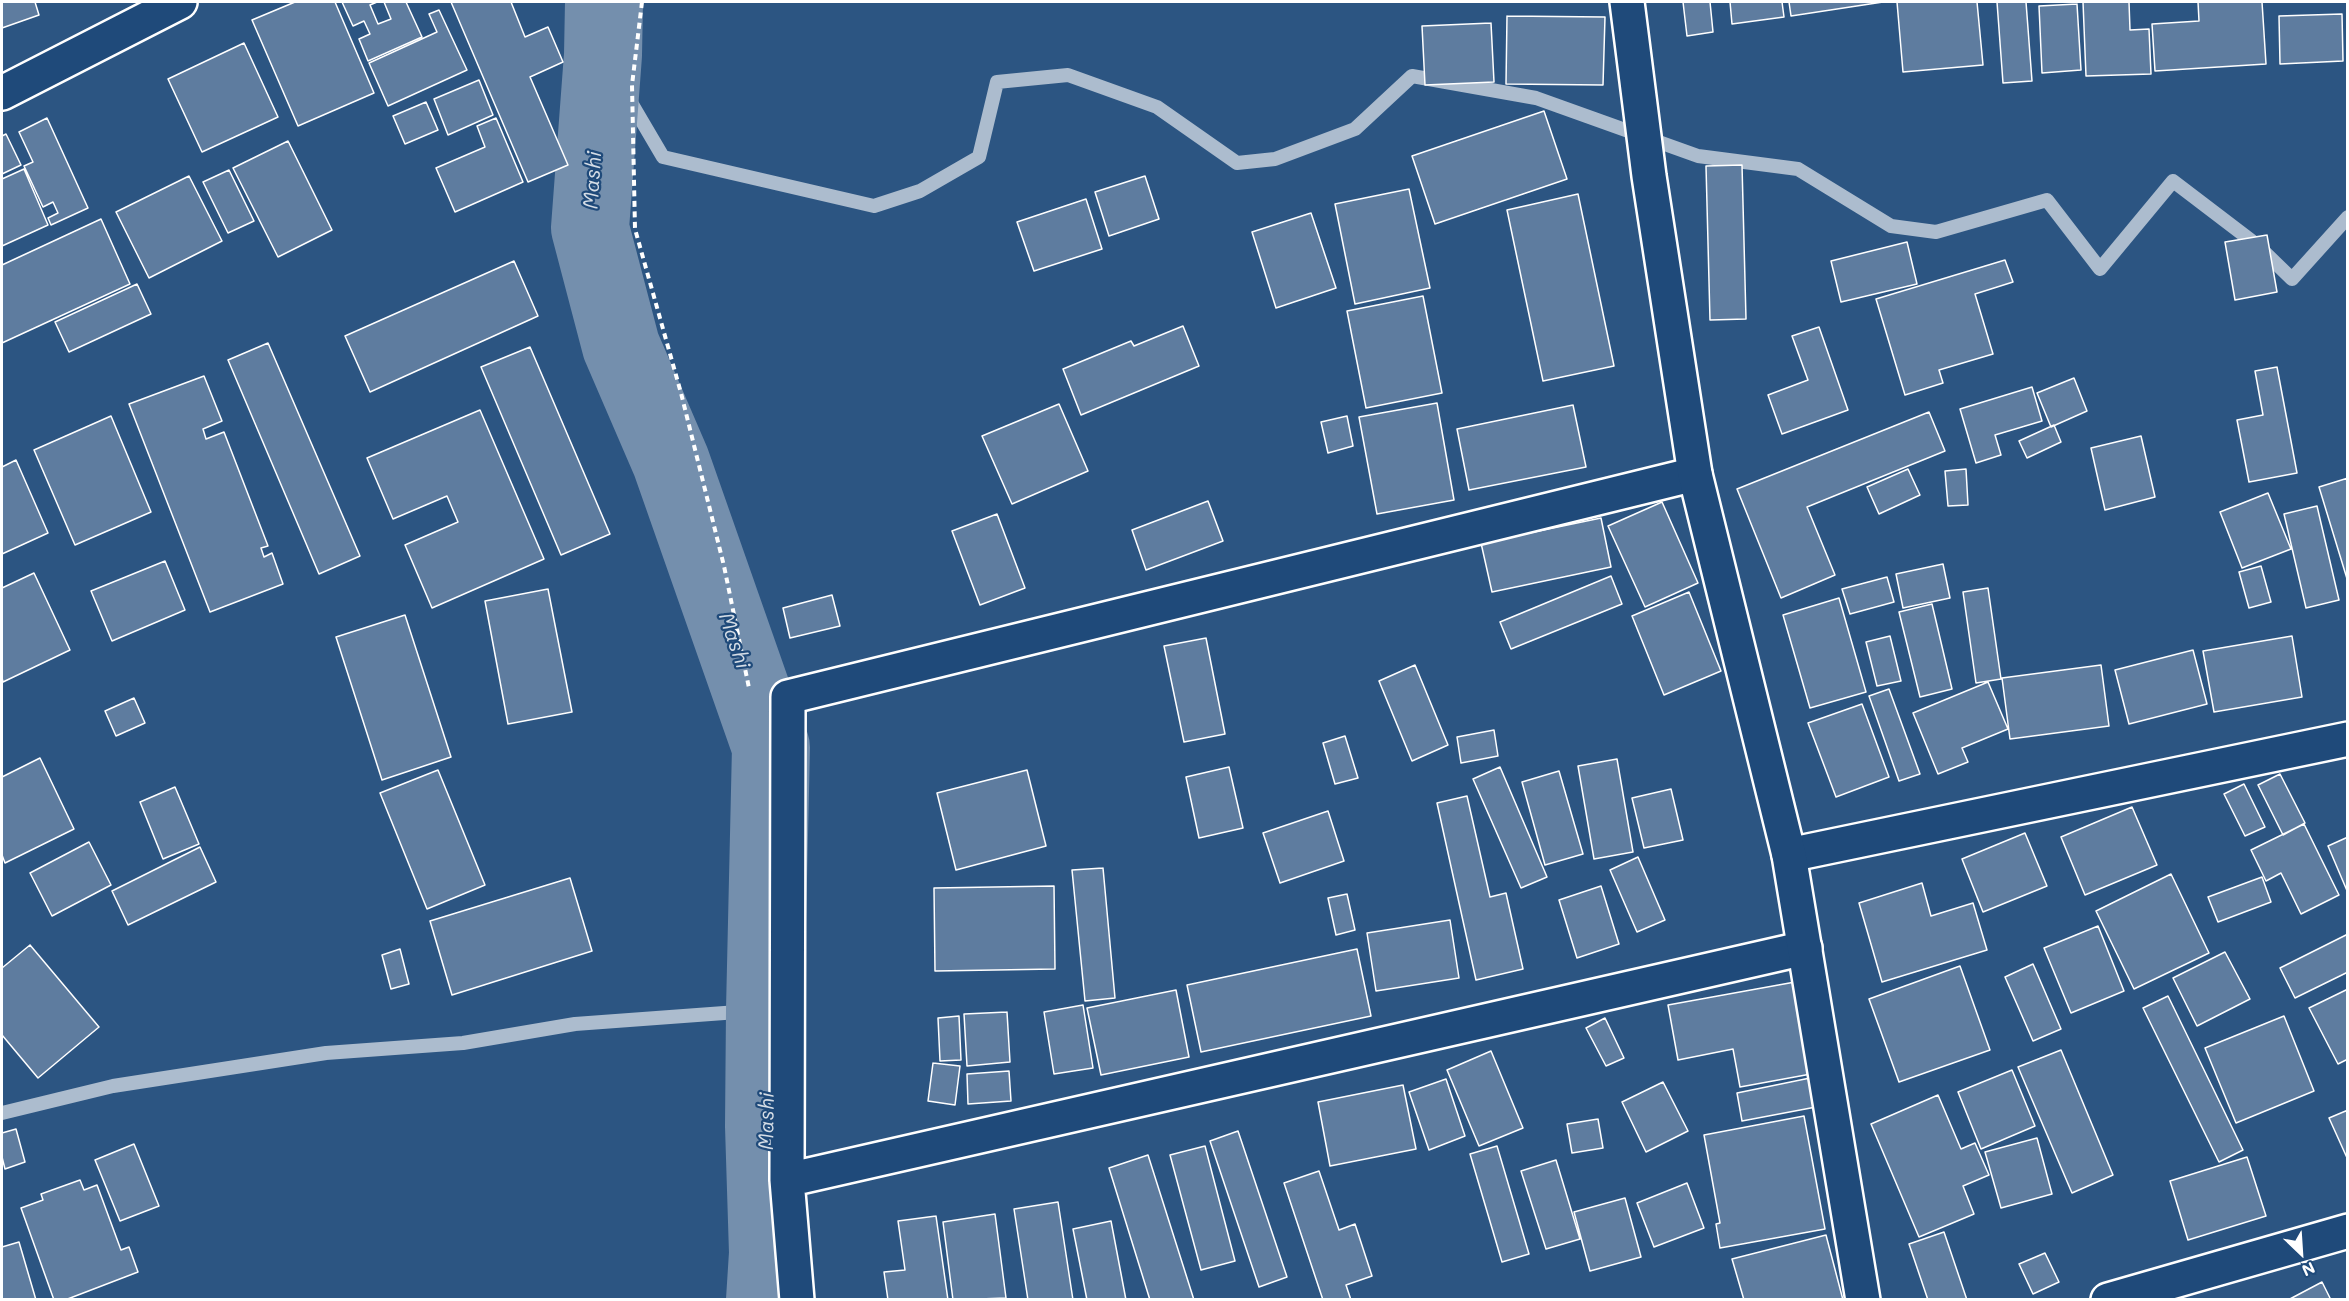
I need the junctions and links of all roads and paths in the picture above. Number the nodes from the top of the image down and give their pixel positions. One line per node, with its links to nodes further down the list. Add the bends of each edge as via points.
1 (180, 2): 4 (street)
2 (642, 2): 6 (path, via 632,85 635,229 681,393)
3 (1627, 2): 5 (street, via 1649,176)
4 (2, 93)
5 (1695, 474): 8 (street); 10 (street, via 788,698)
6 (750, 691)
7 (2348, 739): 8 (street)
8 (1789, 855): 9 (street)
9 (1804, 948): 10 (street); 13 (street)
10 (787, 1180): 12 (street)
11 (2348, 1231): 14 (street)
12 (796, 1299)
13 (1863, 1299)
14 (2108, 1299)

